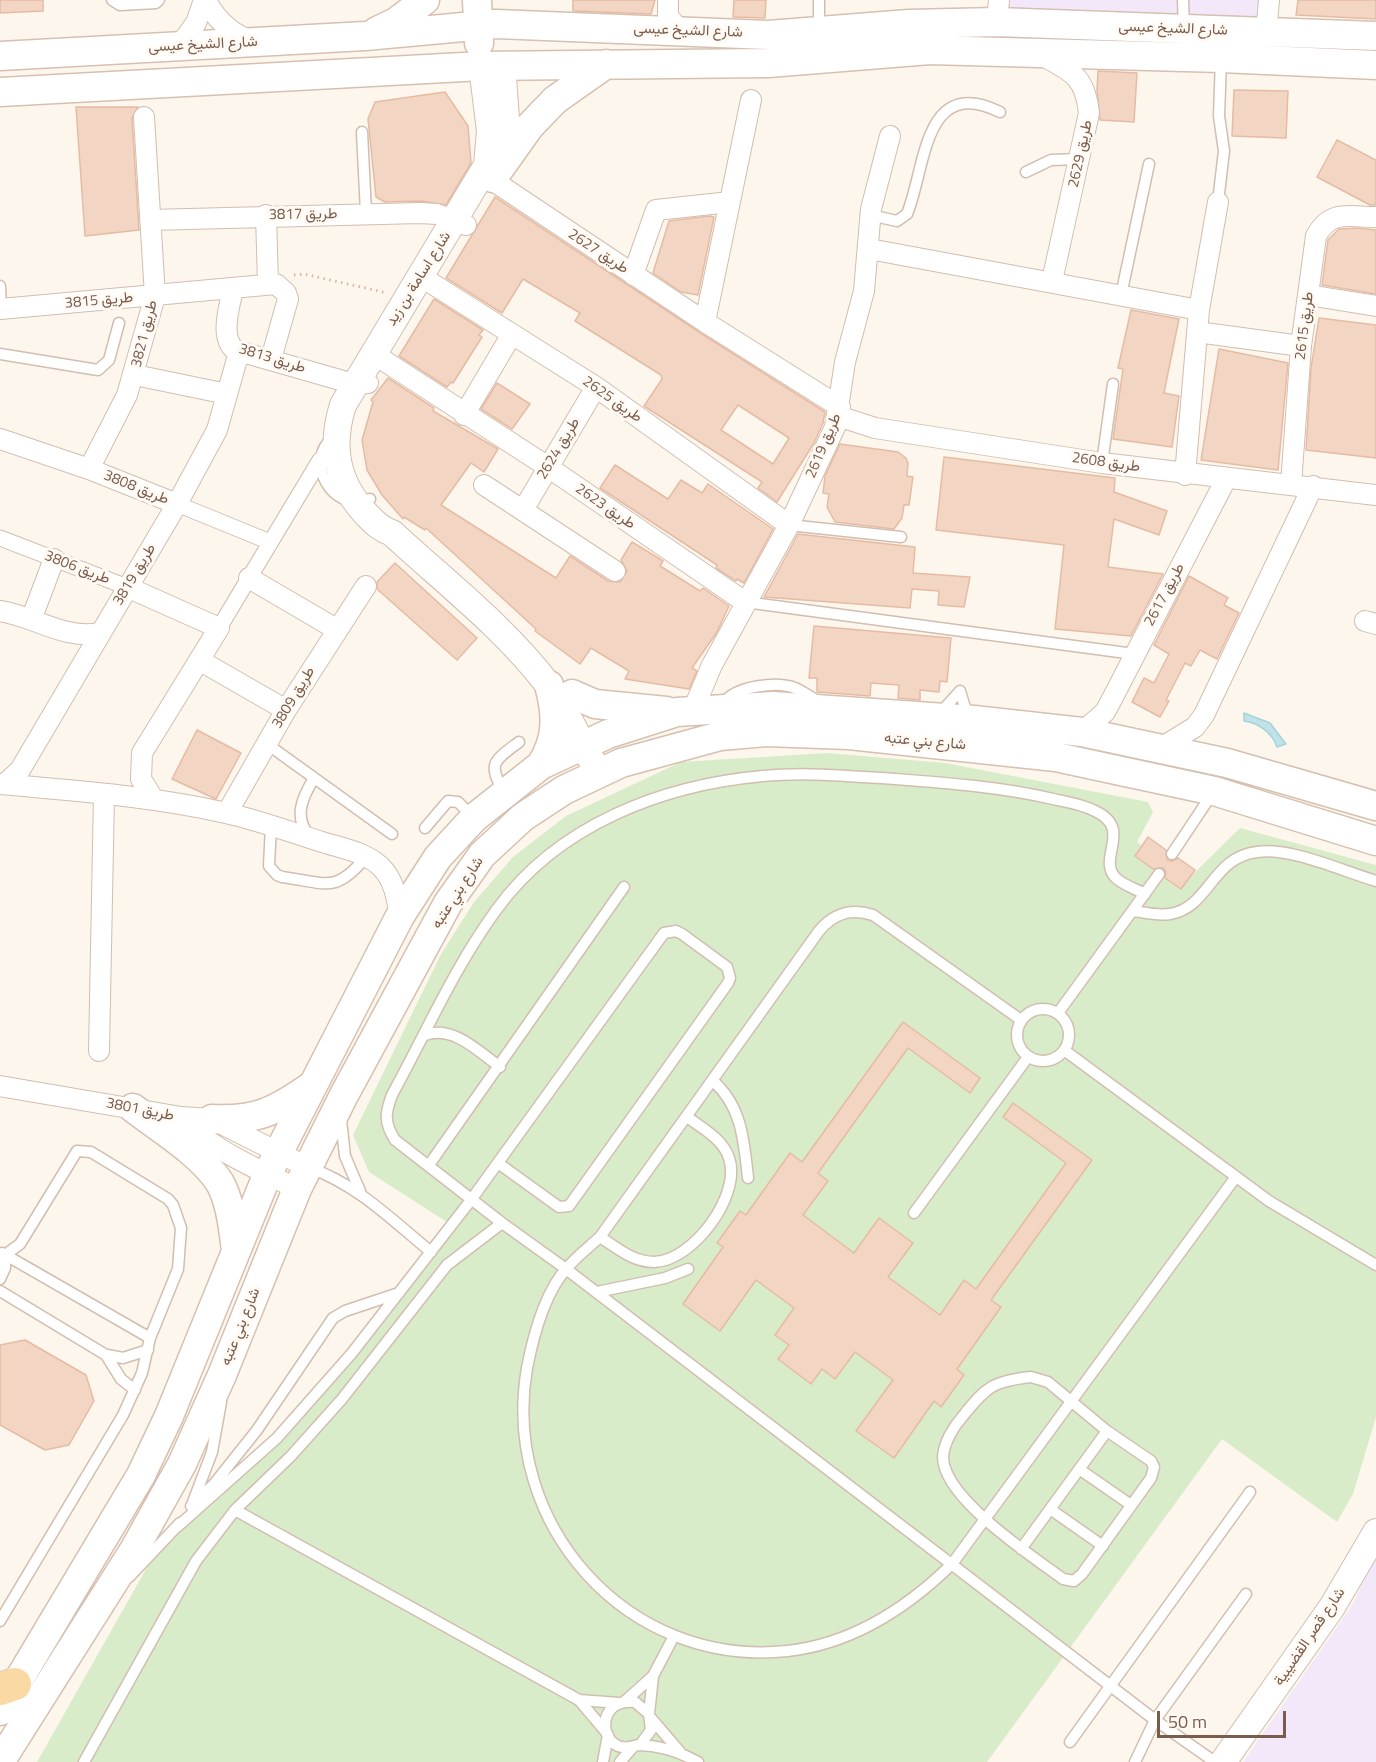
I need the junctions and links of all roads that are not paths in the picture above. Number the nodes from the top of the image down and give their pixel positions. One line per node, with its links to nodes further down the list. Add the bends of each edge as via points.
1 (112, 0): 2 (lane, via 120,4)
2 (159, 0)
3 (205, 0): 17 (street, via 219,21); 18 (street, via 196,23)
4 (425, 0): 15 (main road, via 396,22)
5 (668, 0): 12 (street, via 668,16)
6 (819, 0): 14 (lane)
7 (1183, 0): 11 (lane)
8 (1269, 0): 13 (street)
9 (998, 11): 11 (main road, شارع الشيخ عيسى); 14 (main road, شارع الشيخ عيسى)
10 (486, 12): 12 (main road, شارع الشيخ عيسى); 15 (main road, شارع الشيخ عيسى); 23 (main road, شارع اسامة بن زيد)
11 (1184, 29): 13 (main road, شارع الشيخ عيسى)
12 (680, 31): 14 (main road, شارع الشيخ عيسى)
13 (1266, 32): 16 (main road, شارع الشيخ عيسى)
14 (819, 33)
15 (365, 36): 17 (main road, شارع الشيخ عيسى)
16 (1376, 36)
17 (254, 42): 18 (main road, شارع الشيخ عيسى)
18 (180, 45): 20 (main road, شارع الشيخ عيسى)
19 (1035, 52): 21 (main road, شارع الشيخ عيسى); 22 (main road, شارع الشيخ عيسى, via 930,50 768,63); 31 (street, طريق 2629, via 1079,78 1087,92 1089,113)
20 (0, 56)
21 (1221, 58): 24 (main road, شارع الشيخ عيسى); 36 (lane, via 1219,116 1224,151)
22 (606, 64): 23 (main road, شارع الشيخ عيسى); 34 (main road, via 555,100 530,126)
23 (492, 65): 25 (main road, شارع الشيخ عيسى); 34 (street, شارع اسامة بن زيد, via 507,118 501,156); 42 (street, شارع اسامة بن زيد, via 490,153)
24 (1376, 65)
25 (0, 92)
26 (751, 100): 35 (street)
27 (1000, 112): 39 (lane, via 985,104 969,103 953,107 939,117 930,130 907,214 897,221)
28 (144, 117): 41 (street, طريق 3821)
29 (362, 132): 37 (lane)
30 (890, 136): 39 (street, طريق 2619)
31 (1080, 159): 33 (lane, via 1051,160); 46 (street, طريق 2629)
32 (1149, 164): 50 (lane)
33 (1026, 172)
34 (492, 179): 42 (street, شارع اسامة بن زيد); 44 (street, طريق 2627)
35 (730, 202): 44 (street, via 656,210); 56 (street)
36 (1218, 202): 55 (street)
37 (366, 213): 38 (street, طريق 3817); 42 (street, طريق 3817, via 437,214)
38 (266, 215): 41 (street, طريق 3817); 47 (street)
39 (870, 215): 43 (street, طريق 2619)
40 (1376, 217): 51 (street, طريق 2615, via 1334,216 1323,223 1316,236)
41 (150, 220): 52 (street, طريق 3821)
42 (461, 222): 45 (street, شارع اسامة بن زيد)
43 (869, 249): 46 (street); 69 (street, طريق 2619, via 864,291 845,362)
44 (633, 275): 56 (street, طريق 2627)
45 (425, 279): 59 (street, طريق 2625); 65 (street, شارع اسامة بن زيد); 65 (street, شارع اسامة بن زيد, via 406,298)
46 (1052, 281): 50 (street)
47 (272, 284): 49 (street, طريق 3815); 63 (street, via 282,288 288,299)
48 (0, 286): 54 (lane)
49 (233, 288): 52 (street, طريق 3815); 61 (street, طريق 3813, via 227,339)
50 (1120, 295): 55 (street)
51 (1308, 295): 53 (street); 60 (street, طريق 2615)
52 (155, 296): 54 (street, طريق 3815); 64 (street, طريق 3821)
53 (1376, 306)
54 (1, 309)
55 (1199, 309): 58 (street)
56 (705, 322): 69 (street, طريق 2627)
57 (119, 323): 62 (lane, via 109,360 98,370)
58 (1197, 332): 60 (street); 77 (street)
59 (512, 334): 67 (street, طريق 2625); 70 (street)
60 (1301, 346): 80 (street, طريق 2615, via 1306,370)
61 (239, 352): 63 (street, طريق 3813); 68 (street, طريق 3819)
62 (0, 354)
63 (271, 359): 65 (street, طريق 3813)
64 (135, 375): 68 (street); 76 (street, طريق 3821)
65 (369, 375): 70 (street, طريق 2623); 71 (street, شارع اسامة بن زيد, via 343,405); 83 (street, شارع اسامة بن زيد, via 351,424 349,441)
66 (1113, 384): 74 (lane)
67 (596, 387): 75 (street, طريق 2624); 86 (street, طريق 2625)
68 (227, 394): 84 (street, طريق 3819, via 217,430)
69 (839, 412): 74 (street, طريق 2608, via 875,428); 86 (street, طريق 2619)
70 (464, 415): 75 (street, طريق 2623)
71 (335, 436): 73 (lane, via 326,443); 83 (street, شارع اسامة بن زيد, via 337,463)
72 (0, 439): 76 (street, طريق 3808)
73 (320, 460): 83 (lane, via 337,496 344,501); 89 (street)
74 (1102, 463): 77 (street, طريق 2608)
75 (548, 467): 85 (street, طريق 2624); 95 (street, طريق 2623)
76 (89, 469): 84 (street, طريق 3808)
77 (1185, 475): 78 (street, طريق 2608)
78 (1226, 479): 80 (street, طريق 2608); 101 (street, طريق 2617)
79 (484, 485): 85 (street)
80 (1291, 485): 81 (street, طريق 2608)
81 (1313, 486): 82 (street, طريق 2608); 112 (street, via 1204,715 1195,727)
82 (1376, 495)
83 (363, 501): 103 (street, شارع اسامة بن زيد, via 389,522 392,533)
84 (177, 504): 89 (street, طريق 3808); 94 (street, طريق 3819)
85 (523, 510): 91 (street)
86 (789, 525): 87 (lane); 95 (street, طريق 2619)
87 (900, 537)
88 (0, 538): 90 (street, طريق 3806)
89 (270, 542): 92 (street)
90 (54, 559): 94 (street, طريق 3806); 97 (street)
91 (615, 571)
92 (249, 578): 98 (street); 99 (street)
93 (366, 586): 99 (street, طريق 3809)
94 (128, 587): 98 (street, طريق 3806); 100 (street, طريق 3819)
95 (745, 602): 101 (lane); 106 (street, طريق 2619, via 712,665 710,684)
96 (0, 611): 97 (street)
97 (31, 620): 100 (street, via 78,635)
98 (219, 628): 102 (street)
99 (336, 629): 105 (street, طريق 3809)
100 (99, 633): 117 (street, طريق 3819, via 20,770)
101 (1134, 654): 104 (street, طريق 2617)
102 (199, 660): 105 (street); 121 (street, via 142,753 141,778)
103 (560, 690): 106 (main road, via 603,705); 110 (street, شارع اسامة بن زيد, via 564,706); 114 (main road, via 556,729)
104 (1108, 706): 107 (street, طريق 2617); 108 (street)
105 (286, 710): 111 (street, طريق 3809)
106 (697, 710): 107 (main road, شارع بني عتبه, via 773,706); 110 (main road, شارع بني عتبه)
107 (1082, 732): 108 (main road, شارع بني عتبه)
108 (1120, 739): 112 (main road, شارع بني عتبه)
109 (519, 742): 119 (lane, via 498,758 493,767)
110 (590, 742): 114 (main road, شارع بني عتبه); 115 (street, شارع اسامة بن زيد, via 600,754)
111 (267, 744): 116 (lane); 123 (street, طريق 3809)
112 (1160, 749): 113 (main road, شارع بني عتبه)
113 (1227, 763): 118 (main road); 122 (main road, شارع بني عتبه)
114 (541, 765): 119 (main road, شارع بني عتبه)
115 (600, 772): 118 (main road, شارع بني عتبه, via 660,750 720,736 765,732 849,735 1056,757); 150 (main road, شارع بني عتبه, via 523,817 482,855 448,903)
116 (314, 778): 129 (lane); 130 (lane, via 300,813 305,831)
117 (2, 784): 120 (street)
118 (1214, 791): 125 (main road, شارع بني عتبه); 132 (lane)
119 (504, 792): 124 (main road, شارع بني عتبه)
120 (104, 795): 121 (street); 144 (street)
121 (154, 800): 123 (street)
122 (1376, 806)
123 (227, 813): 127 (street)
124 (474, 818): 128 (lane, via 458,802 448,801); 139 (main road, شارع بني عتبه, via 438,857)
125 (1321, 824): 126 (main road, via 1346,819); 131 (main road, شارع بني عتبه)
126 (1376, 824)
127 (271, 826): 130 (street); 133 (lane, via 269,866 282,877 340,882)
128 (425, 828)
129 (392, 834)
130 (312, 839): 133 (street)
131 (1376, 841)
132 (1172, 854)
133 (366, 857): 139 (street, via 388,874)
134 (1159, 874): 137 (lane)
135 (1376, 881): 138 (lane, via 1283,853 1256,852 1230,860 1192,905 1182,911)
136 (624, 887): 146 (lane)
137 (1145, 894): 138 (lane); 142 (lane, via 1115,877 1109,866 1114,829 1108,819 1086,806 946,783 814,776 766,776 697,786 623,809 587,828 524,878 497,908)
138 (1134, 911): 140 (lane)
139 (400, 916): 149 (main road, شارع بني عتبه)
140 (1058, 1013): 141 (lane, via 1034,1010); 143 (lane, via 1068,1026)
141 (1022, 1020): 145 (lane, via 1018,1044); 147 (lane, via 879,918 849,911 837,915 819,931)
142 (425, 1035): 146 (lane, via 445,1032 455,1036); 157 (lane, via 392,1095 385,1118 394,1140)
143 (1064, 1050): 145 (lane, via 1051,1060); 159 (lane)
144 (99, 1052)
145 (1028, 1057): 163 (lane)
146 (500, 1067): 157 (lane)
147 (713, 1081): 153 (lane); 160 (lane, via 738,1115)
148 (0, 1086): 151 (street, طريق 3801)
149 (311, 1086): 154 (main road, via 267,1114 237,1120); 155 (main road, شارع بني عتبه)
150 (344, 1095): 158 (main road, شارع بني عتبه); 161 (lane, via 345,1156)
151 (133, 1108): 152 (street, طريق 3801); 166 (main road, via 205,1165 220,1184 229,1207)
152 (181, 1117): 154 (street); 155 (street, طريق 3801, via 212,1144)
153 (687, 1117): 165 (lane); 165 (lane, via 723,1145 729,1157 732,1182 724,1204 690,1247 664,1260 636,1258)
154 (212, 1119): 155 (street)
155 (273, 1162): 158 (street, طريق 3801); 166 (main road, شارع بني عتبه)
156 (498, 1163): 156 (lane, via 559,1207 569,1206 728,983 727,967 676,931 664,933); 162 (lane)
157 (429, 1165): 162 (lane)
158 (302, 1178): 161 (lane, via 345,1182); 179 (main road, شارع بني عتبه)
159 (1235, 1178): 169 (lane, via 1308,1227); 181 (lane)
160 (748, 1179)
161 (361, 1194): 167 (lane)
162 (471, 1200): 164 (lane); 167 (lane)
163 (914, 1213)
164 (502, 1223): 170 (lane); 188 (lane, via 447,1265 342,1399)
165 (600, 1237): 170 (lane)
166 (236, 1250): 201 (main road, شارع بني عتبه, via 141,1475)
167 (431, 1252): 174 (lane)
168 (2, 1253): 172 (lane, via 5,1268); 176 (lane); 176 (lane, via 20,1244 74,1153 82,1149 91,1152 168,1199 177,1212 181,1228 178,1269)
169 (1376, 1265)
170 (566, 1269): 175 (lane); 198 (lane, via 535,1330 523,1392 522,1424 529,1466 549,1521 590,1579 616,1603)
171 (688, 1269): 175 (lane, via 665,1278)
172 (0, 1279)
173 (0, 1291): 178 (lane)
174 (402, 1292): 185 (lane, via 333,1318 257,1430); 190 (lane, via 302,1412 247,1467)
175 (597, 1292): 194 (lane)
176 (150, 1338): 177 (lane)
177 (148, 1350): 178 (lane, via 123,1358); 180 (lane)
178 (106, 1355): 180 (lane, via 121,1379)
179 (222, 1375): 185 (lane, via 222,1400 212,1452); 195 (main road, شارع بني عتبه, via 159,1508)
180 (135, 1390): 197 (lane)
181 (1073, 1402): 182 (lane); 189 (lane); 189 (lane, via 1048,1382 1031,1377 1003,1380 985,1389 952,1429 943,1456 948,1476)
182 (1107, 1431): 183 (lane); 186 (lane, via 1154,1467 1151,1478)
183 (1079, 1469): 186 (lane); 187 (lane)
184 (1250, 1492): 200 (lane)
185 (191, 1506): 190 (lane)
186 (1131, 1506): 192 (lane)
187 (1050, 1509): 192 (lane); 193 (lane)
188 (236, 1510): 202 (lane); 211 (lane, via 196,1561)
189 (985, 1519): 193 (lane); 194 (lane)
190 (177, 1527): 195 (lane, via 134,1573)
191 (1374, 1531): 217 (street, شارع قصر القضيبية, via 1332,1607)
192 (1103, 1546): 193 (lane, via 1074,1581 1063,1579)
193 (1021, 1549)
194 (952, 1564): 198 (lane, via 923,1593 892,1614 859,1632 824,1644 750,1652 713,1648); 200 (lane)
195 (104, 1594): 210 (main road, شارع بني عتبه)
196 (1246, 1594): 205 (lane)
197 (0, 1621)
198 (674, 1636): 199 (lane)
199 (653, 1676): 203 (lane); 204 (lane)
200 (1110, 1686): 205 (lane); 207 (lane)
201 (5, 1695)
202 (579, 1700): 203 (lane); 206 (lane)
203 (621, 1703): 204 (lane, via 635,1702); 206 (lane, via 606,1718)
204 (649, 1715): 208 (lane, via 651,1730); 209 (lane)
205 (1155, 1720): 215 (lane); 216 (lane)
206 (607, 1734): 208 (lane, via 616,1744); 212 (lane)
207 (1070, 1742)
208 (636, 1746): 209 (lane); 213 (lane)
209 (680, 1752): 214 (lane)
210 (0, 1762)
211 (84, 1762)
212 (603, 1762)
213 (620, 1762)
214 (698, 1762)
215 (1135, 1762)
216 (1215, 1762)
217 (1223, 1762)

